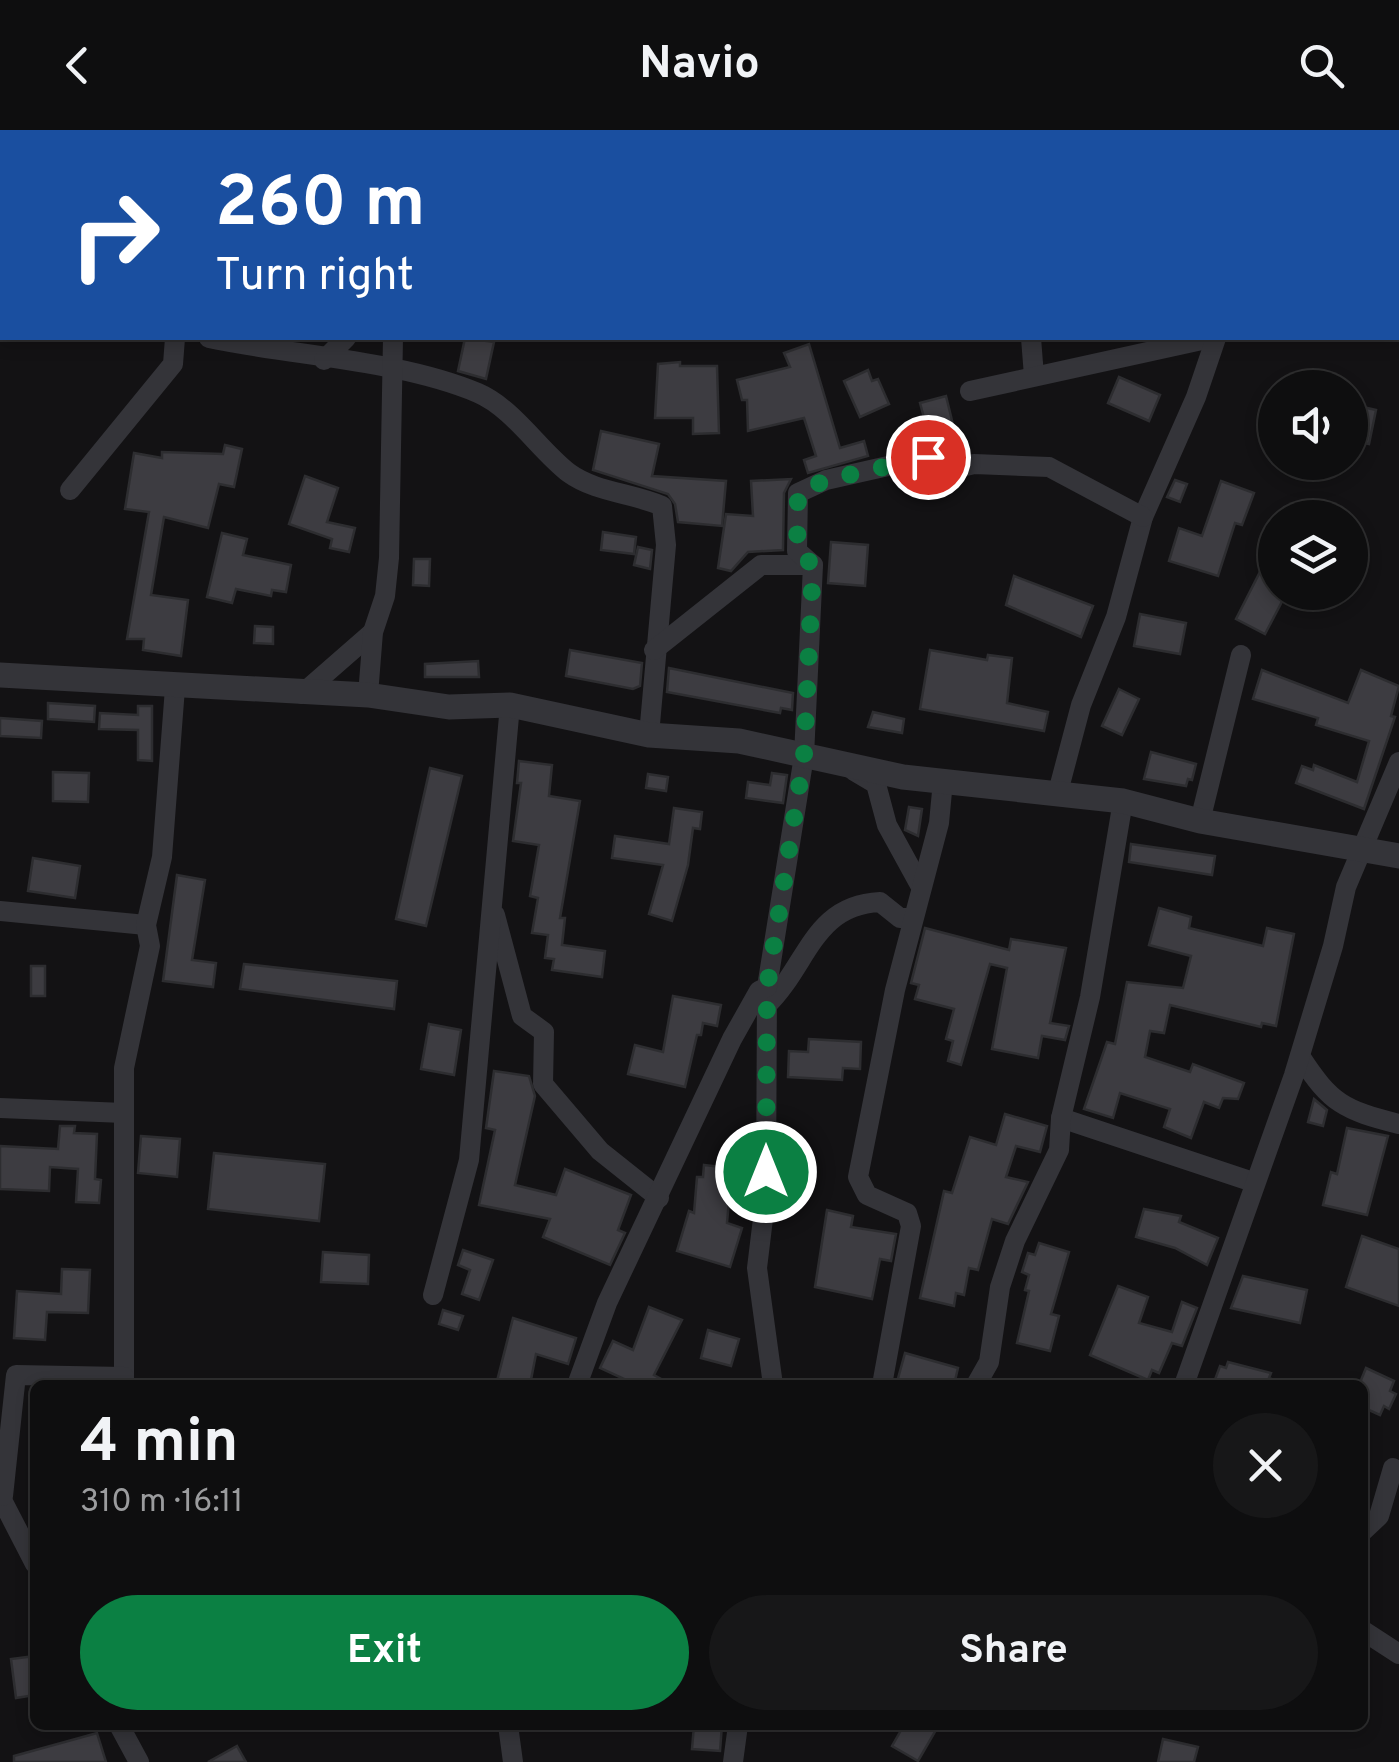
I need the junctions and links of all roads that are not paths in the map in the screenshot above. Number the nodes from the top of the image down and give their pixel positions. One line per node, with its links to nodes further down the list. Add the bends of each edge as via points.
1 (175, 340): 12 (street, via 173,364)
2 (219, 340): 8 (street)
3 (344, 340): 8 (street)
4 (393, 340): 9 (street)
5 (1031, 340): 10 (street)
6 (1205, 340): 10 (street)
7 (1213, 340): 13 (street, via 1196,397)
8 (324, 360): 9 (street)
9 (392, 370): 15 (street, via 389,558); 16 (street, via 476,392 566,471 662,506 666,544)
10 (1034, 376): 11 (street)
11 (970, 392)
12 (70, 490)
13 (1142, 518): 14 (street, via 1049,468 974,464 933,474 928,457 826,480 798,493 797,551); 28 (street)
14 (813, 565): 16 (street, via 762,564); 24 (street)
15 (373, 632): 20 (street); 21 (street)
16 (654, 650): 23 (street)
17 (1242, 655): 30 (street)
18 (0, 675): 19 (street)
19 (175, 688): 20 (street); 37 (street, via 162,857)
20 (302, 694): 21 (street)
21 (368, 695): 22 (street, via 449,707)
22 (510, 706): 23 (street); 34 (street)
23 (649, 735): 24 (street, via 739,742)
24 (804, 756): 26 (street); 38 (street)
25 (1399, 762): 31 (street)
26 (848, 767): 27 (street); 33 (street, via 876,784 888,825)
27 (943, 781): 28 (street); 33 (street)
28 (1058, 792): 29 (street)
29 (1124, 801): 30 (street); 42 (street)
30 (1200, 821): 31 (street)
31 (1362, 847): 32 (street); 39 (street)
32 (1399, 856)
33 (922, 886): 36 (street)
34 (491, 899): 45 (street, via 522,1016 544,1032 542,1084 600,1150); 46 (street, via 469,1160)
35 (0, 911): 37 (street)
36 (913, 918): 38 (street, via 900,918 880,902 851,904); 51 (street, via 858,1177 866,1195 907,1213 911,1226)
37 (146, 925): 41 (street, via 150,946 124,1068)
38 (767, 996): 45 (street, via 760,991 732,1039); 50 (street, via 766,1194 757,1268)
39 (1300, 1056): 43 (street, via 1334,1101); 44 (street)
40 (0, 1108): 41 (street)
41 (124, 1113): 48 (street)
42 (1061, 1118): 44 (street); 52 (street, via 1059,1150 1015,1240 989,1362)
43 (1399, 1124)
44 (1253, 1182): 53 (street)
45 (659, 1198): 49 (street)
46 (433, 1295)
47 (106, 1380): 55 (street, via 16,1375)
48 (124, 1380)
49 (578, 1380)
50 (772, 1380)
51 (883, 1380)
52 (979, 1380)
53 (1186, 1380)
54 (1393, 1468): 56 (street, via 1379,1516)
55 (2, 1496): 57 (street)
56 (1368, 1526)
57 (30, 1554)
58 (1368, 1634): 59 (street)
59 (1399, 1654)
60 (122, 1730): 63 (street)
61 (509, 1730): 64 (street)
62 (737, 1730): 65 (street)
63 (138, 1762)
64 (512, 1762)
65 (733, 1762)

